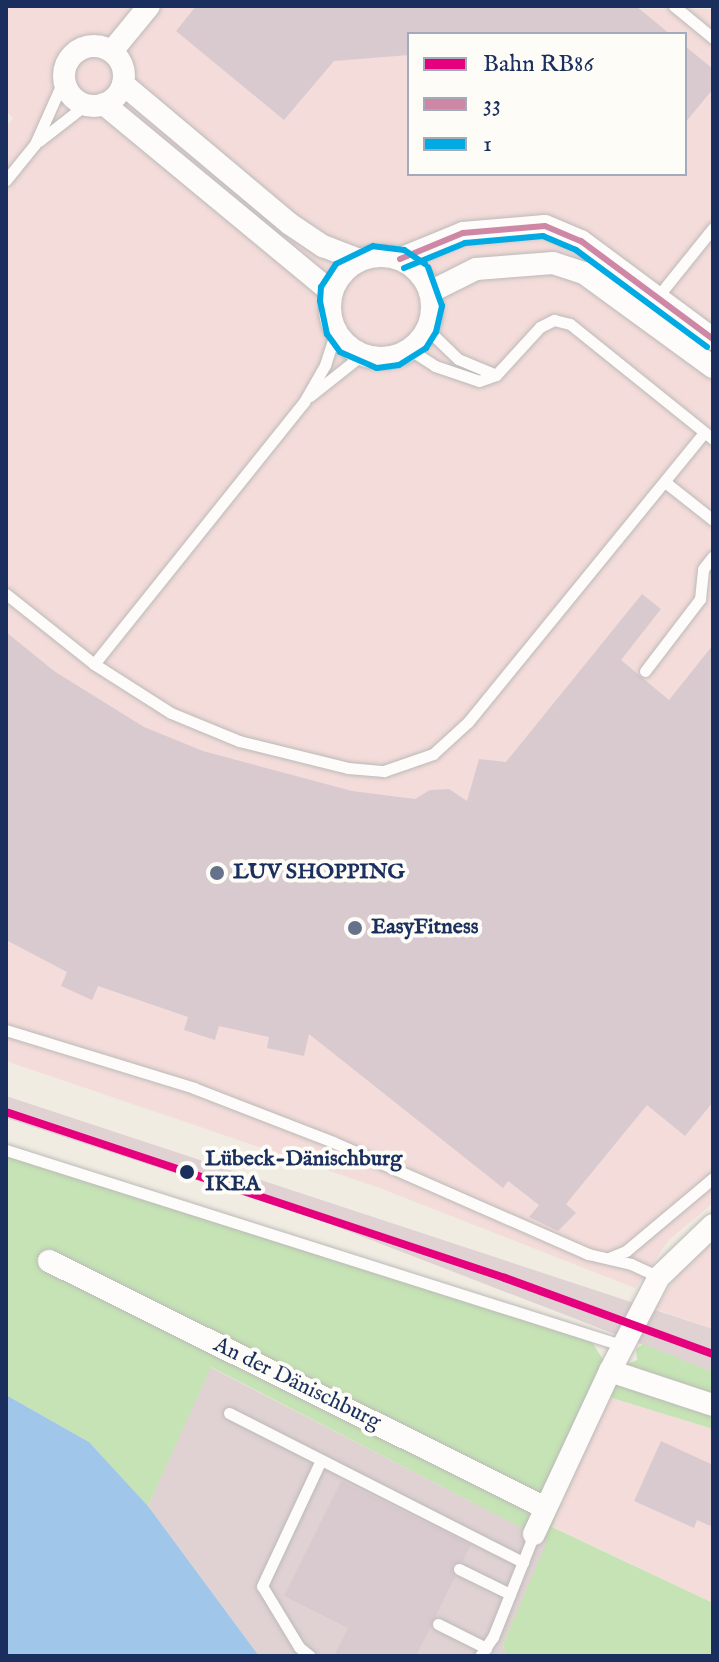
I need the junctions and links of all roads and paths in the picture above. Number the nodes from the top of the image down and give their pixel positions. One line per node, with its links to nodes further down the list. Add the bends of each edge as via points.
1 (149, 6): 4 (street)
2 (674, 6): 3 (lane)
3 (713, 38)
4 (112, 51): 5 (street, via 100,46 78,50 63,70); 6 (street, via 124,71)
5 (64, 79): 7 (street, via 72,97); 8 (lane)
6 (123, 84): 7 (street); 10 (street)
7 (95, 104): 8 (lane); 9 (street)
8 (35, 144): 12 (lane)
9 (153, 144): 10 (lane, via 172,135); 11 (street)
10 (198, 148): 11 (lane); 13 (street)
11 (187, 172): 15 (street)
12 (6, 180)
13 (290, 224): 15 (lane, via 276,225); 17 (street, via 323,246)
14 (713, 228): 20 (lane)
15 (265, 235): 18 (street)
16 (400, 259): 17 (street); 19 (street, via 419,272); 20 (street, via 463,233 545,226 581,241)
17 (359, 260): 18 (street)
18 (330, 291): 23 (street)
19 (430, 292): 21 (street, via 476,269 553,263 584,273); 22 (street)
20 (658, 297): 21 (lane); 24 (street)
21 (643, 315): 27 (street)
22 (427, 329): 25 (street); 28 (lane, via 458,359)
23 (336, 331): 26 (street); 29 (lane)
24 (713, 339)
25 (409, 349): 26 (street, via 395,356); 28 (lane, via 463,378 479,381)
26 (363, 354): 29 (lane)
27 (713, 367)
28 (496, 375): 30 (lane, via 540,327 554,320 570,324)
29 (304, 402): 35 (lane)
30 (708, 436): 31 (lane)
31 (665, 482): 32 (lane); 35 (lane, via 468,722 433,754 384,771 323,763 239,741 171,713)
32 (713, 520)
33 (713, 556): 36 (lane, via 703,569 700,599)
34 (6, 594): 35 (lane)
35 (94, 664)
36 (645, 671)
37 (6, 1030): 41 (lane, via 207,1093 588,1254)
38 (6, 1150): 44 (lane)
39 (713, 1178): 41 (lane, via 626,1251)
40 (712, 1228): 43 (street)
41 (610, 1257): 43 (lane)
42 (49, 1261): 49 (street, An der Dänischburg)
43 (659, 1277): 44 (street)
44 (621, 1345): 45 (street)
45 (610, 1371): 46 (street); 49 (street)
46 (713, 1405)
47 (229, 1413): 48 (lane)
48 (321, 1460): 51 (lane); 56 (lane, via 262,1586)
49 (544, 1507): 50 (street)
50 (534, 1534): 51 (lane)
51 (523, 1562): 53 (lane)
52 (459, 1569): 53 (lane)
53 (510, 1594): 55 (lane)
54 (438, 1624): 55 (lane)
55 (483, 1652)
56 (310, 1656)

